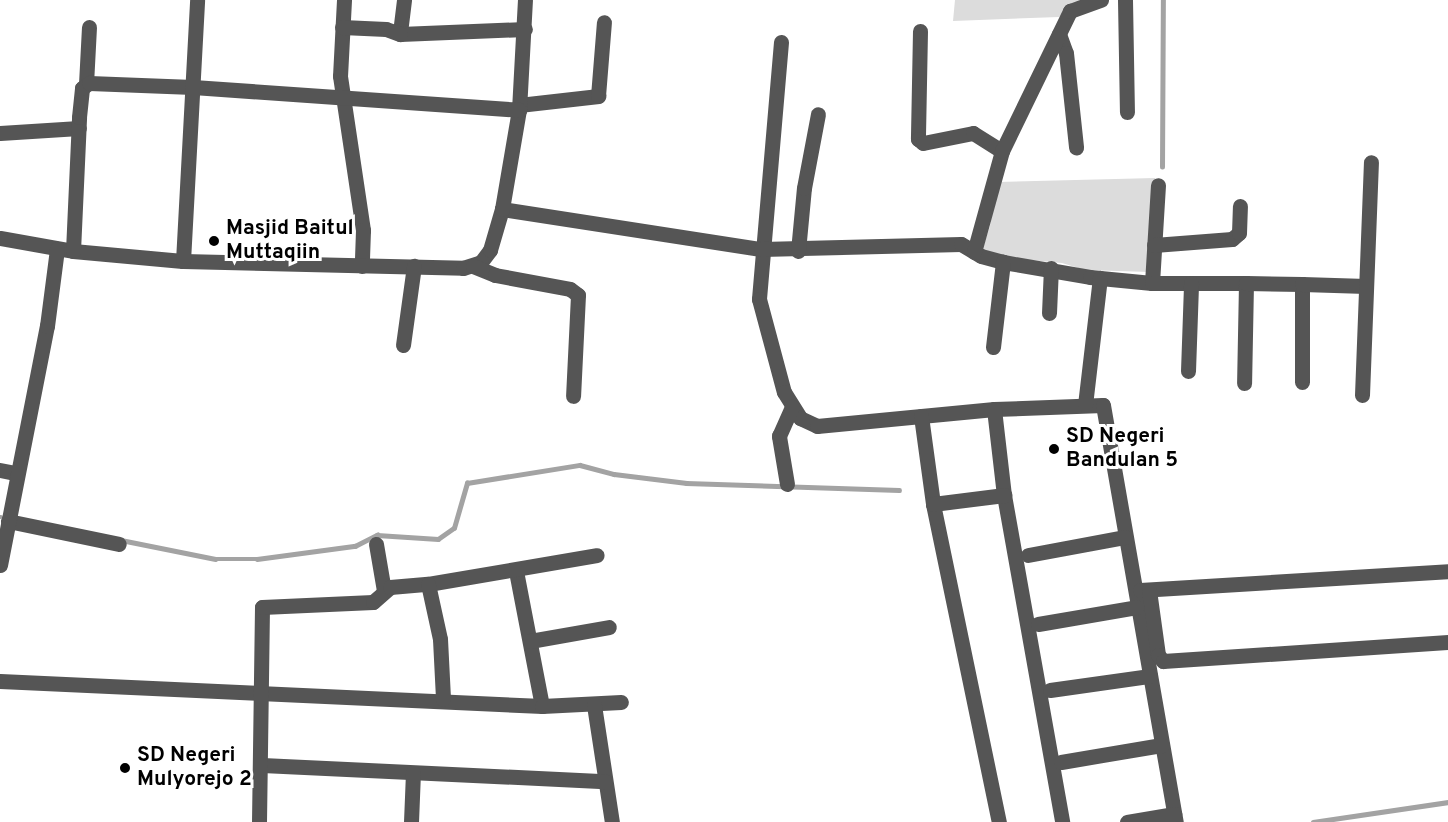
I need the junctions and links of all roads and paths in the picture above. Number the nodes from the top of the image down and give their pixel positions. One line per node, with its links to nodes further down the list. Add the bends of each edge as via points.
1 (196, 0): 16 (street)
2 (344, 0): 9 (street)
3 (404, 0): 12 (street)
4 (525, 0): 10 (street)
5 (1101, 0): 13 (street, via 1070,11)
6 (1125, 0): 19 (street)
7 (604, 22): 18 (street, via 598,96)
8 (89, 27): 15 (street)
9 (342, 27): 12 (street, via 386,29); 17 (street)
10 (525, 29): 12 (street); 18 (street)
11 (920, 31): 24 (street, via 918,139 923,142 973,133)
12 (400, 34)
13 (1059, 34): 23 (street, via 1066,53); 24 (street)
14 (781, 42): 32 (street)
15 (87, 84): 16 (street); 21 (street, via 82,88)
16 (193, 87): 17 (street); 36 (street)
17 (342, 97): 18 (street); 38 (street, via 363,230)
18 (519, 107): 28 (street)
19 (1127, 112)
20 (818, 114): 34 (street, via 804,188)
21 (79, 128): 22 (street); 33 (street)
22 (0, 133)
23 (1076, 147)
24 (1002, 151): 35 (street)
25 (1371, 162): 47 (street)
26 (1158, 185): 30 (street)
27 (1240, 206): 30 (street, via 1239,233 1232,239)
28 (502, 209): 32 (street); 40 (street, via 486,258)
29 (0, 238): 31 (street)
30 (1154, 245): 43 (street)
31 (57, 249): 33 (street); 61 (street, via 47,326)
32 (762, 249): 34 (street); 57 (street, via 762,320)
33 (73, 251): 36 (street)
34 (798, 251): 35 (street, via 961,244)
35 (974, 252): 37 (street)
36 (183, 261): 38 (street)
37 (1003, 262): 41 (street); 50 (street)
38 (362, 266): 39 (street)
39 (414, 266): 40 (street); 49 (street)
40 (473, 266): 55 (street, via 495,275 570,289 578,295)
41 (1051, 268): 42 (street); 48 (street)
42 (1100, 278): 43 (street); 56 (street)
43 (1152, 283): 44 (street)
44 (1191, 283): 45 (street); 51 (street)
45 (1246, 283): 46 (street); 53 (street)
46 (1302, 284): 47 (street); 52 (street)
47 (1366, 286): 54 (street)
48 (1049, 313)
49 (403, 345)
50 (993, 346)
51 (1188, 370)
52 (1302, 382)
53 (1244, 383)
54 (1362, 395)
55 (573, 396)
56 (1085, 405): 58 (street); 66 (street, via 1102,405)
57 (792, 407): 59 (street, via 804,421 817,426); 62 (street, via 779,436)
58 (994, 409): 59 (street); 63 (street)
59 (921, 416): 64 (street)
60 (0, 470): 61 (street)
61 (16, 473): 65 (street)
62 (787, 484)
63 (1004, 495): 64 (street); 100 (street)
64 (933, 504): 99 (street)
65 (8, 521): 67 (street); 71 (street)
66 (1125, 537): 70 (street); 75 (street)
67 (119, 544)
68 (376, 544): 76 (street)
69 (597, 555): 72 (street)
70 (1028, 555)
71 (0, 565)
72 (516, 571): 74 (street); 80 (street)
73 (1448, 572): 75 (street)
74 (428, 584): 76 (street); 86 (street, via 440,639)
75 (1142, 590): 77 (street); 81 (street, via 1158,655 1163,661)
76 (384, 591): 85 (street, via 373,602 262,607)
77 (1137, 607): 78 (street); 82 (street)
78 (1038, 624)
79 (609, 627): 80 (street)
80 (530, 641): 89 (street)
81 (1448, 642)
82 (1150, 676): 84 (street); 90 (street)
83 (0, 681): 85 (street)
84 (1050, 690)
85 (263, 692): 86 (street); 92 (street)
86 (443, 699): 89 (street)
87 (621, 702): 88 (street)
88 (594, 705): 89 (street); 94 (street)
89 (542, 706)
90 (1162, 745): 91 (street); 95 (street)
91 (1062, 762)
92 (262, 765): 93 (street); 96 (street)
93 (413, 773): 94 (street); 97 (street)
94 (605, 781): 98 (street)
95 (1175, 818): 101 (street)
96 (259, 822)
97 (411, 822)
98 (612, 822)
99 (999, 822)
100 (1062, 822)
101 (1127, 822)

